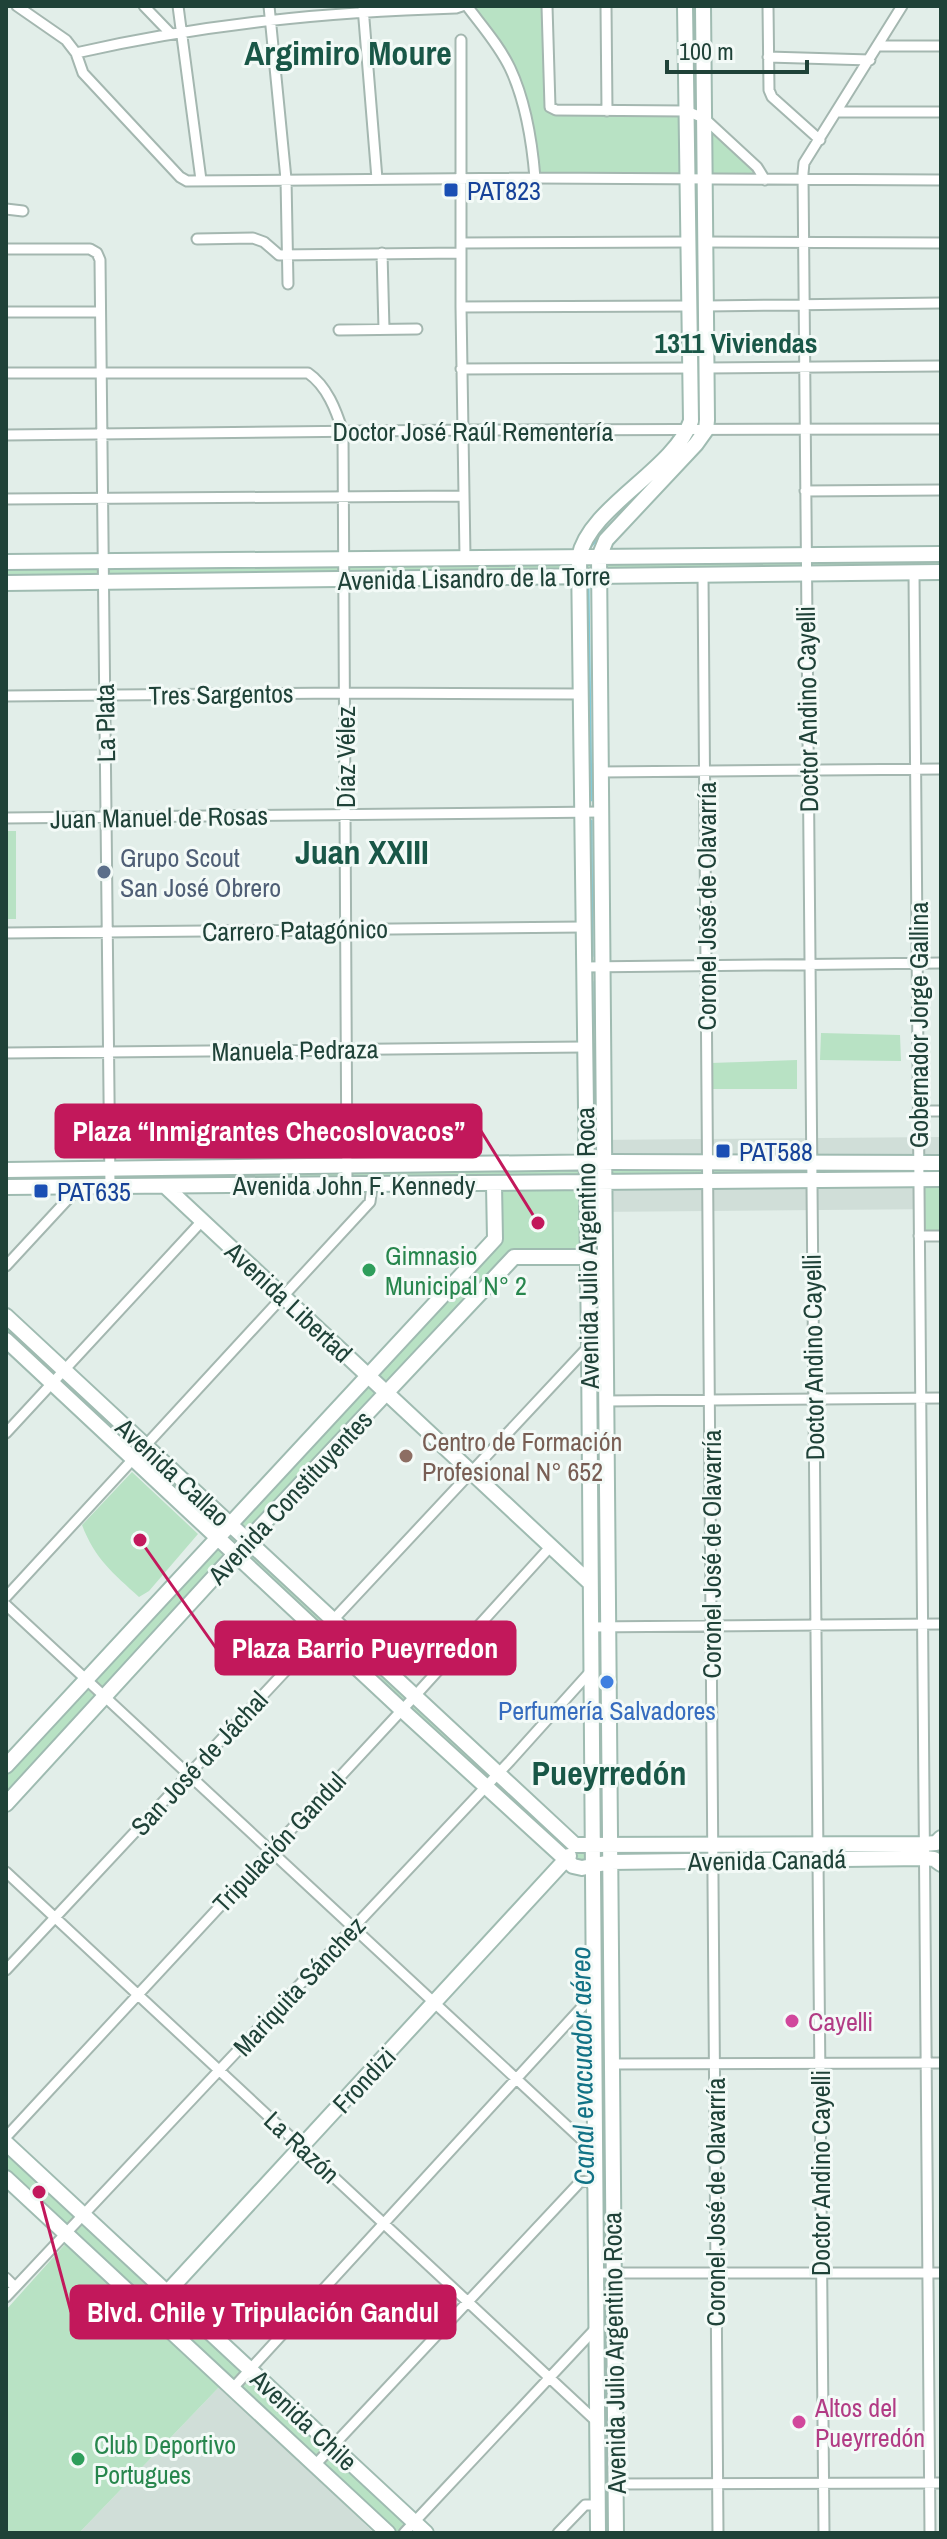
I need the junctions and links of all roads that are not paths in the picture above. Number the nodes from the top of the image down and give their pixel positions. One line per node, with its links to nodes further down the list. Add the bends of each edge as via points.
1 (17, 6): 19 (street)
2 (144, 6): 15 (street)
3 (178, 6): 14 (street)
4 (269, 6): 13 (street)
5 (464, 6): 12 (street); 28 (street, via 511,70 532,139)
6 (547, 6): 22 (street, via 550,107)
7 (606, 6): 22 (street)
8 (685, 6): 23 (main road)
9 (703, 6): 26 (main road)
10 (768, 6): 20 (street)
11 (902, 6): 17 (street)
12 (363, 8): 13 (street); 32 (street)
13 (271, 19): 14 (street); 31 (street)
14 (182, 31): 15 (street); 33 (street)
15 (170, 33): 19 (street)
16 (461, 40): 34 (street)
17 (879, 46): 18 (street); 21 (street)
18 (941, 46)
19 (76, 53): 33 (street, via 83,73 180,177)
20 (768, 57): 21 (street); 27 (street, via 772,97)
21 (870, 60): 24 (street)
22 (607, 111): 23 (street)
23 (686, 111): 26 (street); 29 (main road)
24 (837, 112): 25 (street); 27 (street)
25 (941, 112)
26 (704, 118): 30 (main road); 35 (street)
27 (820, 140): 37 (street, via 804,163)
28 (535, 178): 29 (street); 34 (street)
29 (688, 178): 30 (street); 41 (main road)
30 (704, 178): 35 (street); 42 (main road)
31 (286, 179): 32 (street); 33 (street); 48 (street)
32 (377, 179): 34 (street)
33 (201, 180)
34 (460, 180): 45 (street)
35 (765, 180): 37 (street)
36 (941, 180): 37 (street)
37 (803, 181): 43 (street, Doctor Andino Cayelli)
38 (6, 209): 39 (street)
39 (23, 211)
40 (197, 239): 48 (street, via 253,238)
41 (688, 242): 45 (street); 52 (main road)
42 (706, 242): 43 (street); 53 (main road)
43 (803, 243): 44 (street); 51 (street, Doctor Andino Cayelli)
44 (941, 243)
45 (462, 248): 47 (street); 54 (street)
46 (6, 249): 56 (street, La Plata, via 97,253)
47 (382, 253): 48 (street); 57 (street)
48 (288, 255): 49 (street)
49 (288, 284)
50 (941, 303): 51 (street)
51 (804, 304): 53 (street); 61 (street, Doctor Andino Cayelli)
52 (689, 306): 54 (street); 62 (main road)
53 (706, 306): 63 (main road)
54 (461, 307): 64 (street)
55 (6, 312): 56 (street)
56 (100, 312): 65 (street, La Plata)
57 (384, 329): 58 (street); 59 (street)
58 (417, 329)
59 (339, 330)
60 (941, 366): 61 (street)
61 (804, 367): 63 (street); 70 (street, Doctor Andino Cayelli)
62 (690, 368): 64 (street); 71 (main road)
63 (707, 368): 69 (main road)
64 (461, 369): 68 (street)
65 (101, 372): 66 (street); 72 (street, Díaz Vélez, via 308,373 320,381); 73 (street, La Plata)
66 (6, 373)
67 (941, 429): 70 (street, Doctor José Raúl Rementería)
68 (462, 430): 71 (street, Doctor José Raúl Rementería); 72 (street, Doctor José Raúl Rementería); 77 (street)
69 (706, 430): 70 (street, Doctor José Raúl Rementería); 71 (street, Doctor José Raúl Rementería); 85 (main road, via 606,540)
70 (805, 430): 76 (street, Doctor Andino Cayelli)
71 (687, 431): 84 (main road, via 586,536)
72 (343, 432): 73 (street, Doctor José Raúl Rementería); 78 (street, Díaz Vélez)
73 (101, 434): 74 (street, Doctor José Raúl Rementería); 79 (street, La Plata)
74 (6, 435)
75 (941, 490): 76 (street)
76 (805, 491): 82 (street, Doctor Andino Cayelli)
77 (464, 496): 78 (street); 83 (street)
78 (343, 497): 79 (street); 86 (street, Díaz Vélez)
79 (102, 498): 80 (street); 87 (street, La Plata)
80 (6, 499)
81 (941, 554): 82 (main road, Avenida Lisandro de la Torre)
82 (806, 555): 85 (main road, Avenida Lisandro de la Torre); 91 (street, Doctor Andino Cayelli)
83 (465, 557): 84 (main road, Avenida Lisandro de la Torre); 86 (main road, Avenida Lisandro de la Torre)
84 (579, 557): 85 (main road, Avenida Lisandro de la Torre); 93 (main road, Avenida Julio Argentino Roca)
85 (599, 557): 94 (main road, Avenida Julio Argentino Roca)
86 (344, 559): 87 (main road, Avenida Lisandro de la Torre); 95 (street, Díaz Vélez)
87 (103, 561): 88 (main road, Avenida Lisandro de la Torre); 96 (street, La Plata)
88 (6, 562)
89 (941, 572): 90 (main road, Avenida Lisandro de la Torre)
90 (914, 573): 91 (main road, Avenida Lisandro de la Torre); 102 (street, Gobernador Jorge Gallina)
91 (806, 574): 92 (main road, Avenida Lisandro de la Torre); 104 (street, Doctor Andino Cayelli)
92 (703, 575): 94 (main road, Avenida Lisandro de la Torre); 105 (street, Coronel José de Olavarría)
93 (579, 576): 94 (main road, Avenida Lisandro de la Torre); 95 (main road, Avenida Lisandro de la Torre); 99 (main road, Avenida Julio Argentino Roca)
94 (599, 576): 106 (main road, Avenida Julio Argentino Roca)
95 (344, 579): 96 (main road, Avenida Lisandro de la Torre); 98 (street, Díaz Vélez)
96 (103, 582): 97 (main road, Avenida Lisandro de la Torre); 100 (street, La Plata)
97 (6, 583)
98 (344, 693): 99 (street, Tres Sargentos); 100 (street, Tres Sargentos); 109 (street, Díaz Vélez)
99 (581, 694): 107 (main road, Avenida Julio Argentino Roca)
100 (104, 695): 101 (street, Tres Sargentos); 110 (street, La Plata)
101 (6, 696)
102 (915, 769): 103 (street); 104 (street); 116 (street, Gobernador Jorge Gallina)
103 (941, 769)
104 (808, 770): 105 (street); 118 (street, Doctor Andino Cayelli)
105 (705, 771): 106 (street); 119 (street, Coronel José de Olavarría)
106 (601, 772): 108 (main road, Avenida Julio Argentino Roca)
107 (582, 812): 108 (street, Juan Manuel de Rosas); 109 (street, Juan Manuel de Rosas); 112 (main road, Avenida Julio Argentino Roca)
108 (601, 812): 121 (main road, Avenida Julio Argentino Roca)
109 (345, 815): 110 (street, Juan Manuel de Rosas); 113 (street, Díaz Vélez)
110 (106, 817): 111 (street, Juan Manuel de Rosas); 114 (street, La Plata)
111 (6, 818)
112 (583, 927): 113 (street, Carrero Patagónico); 120 (main road, Avenida Julio Argentino Roca)
113 (346, 929): 114 (street, Carrero Patagónico); 123 (street, Díaz Vélez)
114 (107, 932): 115 (street, Carrero Patagónico); 124 (street, La Plata)
115 (6, 933)
116 (917, 963): 117 (street); 118 (street); 126 (street, Gobernador Jorge Gallina)
117 (941, 963)
118 (810, 964): 119 (street); 131 (street, Doctor Andino Cayelli)
119 (706, 966): 121 (street); 129 (street, Coronel José de Olavarría)
120 (584, 967): 121 (street); 122 (main road, Avenida Julio Argentino Roca)
121 (602, 967): 128 (main road, Avenida Julio Argentino Roca)
122 (584, 1047): 123 (street, Manuela Pedraza); 130 (main road, Avenida Julio Argentino Roca)
123 (346, 1049): 124 (street, Manuela Pedraza); 134 (street, Díaz Vélez)
124 (108, 1052): 125 (street, Manuela Pedraza); 135 (street, La Plata)
125 (6, 1053)
126 (918, 1111): 127 (street); 137 (street, Gobernador Jorge Gallina)
127 (941, 1111)
128 (604, 1162): 129 (main road, Avenida John F. Kennedy); 130 (main road, Avenida John F. Kennedy); 142 (main road, Avenida Julio Argentino Roca)
129 (708, 1162): 131 (main road, Avenida John F. Kennedy); 139 (street, Coronel José de Olavarría)
130 (585, 1163): 133 (main road, Avenida John F. Kennedy); 141 (main road, Avenida Julio Argentino Roca)
131 (811, 1163): 137 (main road, Avenida John F. Kennedy); 140 (street, Doctor Andino Cayelli)
132 (941, 1163): 137 (main road, Avenida John F. Kennedy)
133 (511, 1165): 134 (main road, Avenida John F. Kennedy); 144 (main road)
134 (347, 1166): 135 (main road, Avenida John F. Kennedy); 148 (street, Díaz Vélez)
135 (110, 1169): 136 (main road, Avenida John F. Kennedy); 146 (street, La Plata)
136 (6, 1170)
137 (919, 1171): 138 (main road, Avenida John F. Kennedy); 140 (main road, Avenida John F. Kennedy); 153 (street, Gobernador Jorge Gallina)
138 (941, 1179)
139 (708, 1180): 140 (main road, Avenida John F. Kennedy); 142 (main road, Avenida John F. Kennedy); 171 (street, Coronel José de Olavarría)
140 (812, 1180): 170 (street, Doctor Andino Cayelli)
141 (586, 1181): 142 (main road, Avenida John F. Kennedy); 144 (main road, Avenida John F. Kennedy); 157 (main road, Avenida Julio Argentino Roca)
142 (604, 1181): 158 (main road, Avenida Julio Argentino Roca)
143 (463, 1185): 144 (main road, Avenida John F. Kennedy); 149 (main road, Avenida John F. Kennedy); 152 (main road, via 482,1198)
144 (494, 1185): 152 (main road)
145 (80, 1186): 146 (main road, Avenida John F. Kennedy); 150 (main road, Avenida John F. Kennedy); 159 (street)
146 (110, 1186): 147 (main road, Avenida John F. Kennedy)
147 (165, 1186): 148 (main road, Avenida John F. Kennedy); 151 (main road, Avenida Libertad)
148 (347, 1186): 149 (main road, Avenida John F. Kennedy)
149 (372, 1186): 160 (street, via 370,1202)
150 (6, 1187)
151 (202, 1221): 160 (main road, Avenida Libertad); 164 (street)
152 (494, 1221): 155 (main road)
153 (919, 1236): 154 (street); 168 (street, Gobernador Jorge Gallina)
154 (941, 1236)
155 (495, 1239): 156 (main road); 165 (main road, Avenida Constituyentes)
156 (514, 1257): 157 (main road); 167 (main road, Avenida Constituyentes)
157 (586, 1257): 158 (main road); 163 (main road, Avenida Julio Argentino Roca)
158 (604, 1257): 172 (main road, Avenida Julio Argentino Roca)
159 (6, 1266)
160 (283, 1297): 165 (main road, Avenida Libertad); 174 (street)
161 (6, 1316): 164 (main road, Avenida Callao)
162 (6, 1340): 166 (main road, Avenida Callao)
163 (589, 1346): 176 (street, San José de Jáchal); 182 (main road, Avenida Julio Argentino Roca)
164 (64, 1370): 166 (street); 174 (main road, Avenida Callao)
165 (367, 1375): 167 (main road, Avenida Libertad); 177 (main road, Avenida Constituyentes)
166 (52, 1383): 173 (street); 175 (main road, Avenida Callao)
167 (386, 1393): 176 (main road, Avenida Libertad); 179 (main road, Avenida Constituyentes)
168 (921, 1398): 169 (street); 170 (street); 186 (street, Gobernador Jorge Gallina)
169 (941, 1398)
170 (814, 1399): 171 (street); 188 (street, Doctor Andino Cayelli)
171 (709, 1400): 172 (street); 189 (street, Coronel José de Olavarría)
172 (606, 1401): 191 (main road, Avenida Julio Argentino Roca)
173 (6, 1433)
174 (144, 1445): 175 (street); 177 (main road, Avenida Callao)
175 (132, 1458): 178 (main road, Avenida Callao); 183 (street)
176 (471, 1472): 180 (main road, Avenida Libertad); 185 (street, San José de Jáchal)
177 (229, 1525): 178 (main road, Avenida Constituyentes); 179 (main road, Avenida Callao)
178 (218, 1538): 181 (main road, Avenida Callao); 194 (main road, Avenida Constituyentes)
179 (247, 1541): 181 (main road, Avenida Constituyentes); 185 (main road, Avenida Callao)
180 (551, 1546): 182 (main road, Avenida Libertad); 196 (street, Tripulación Gandul)
181 (235, 1554): 192 (main road, Avenida Callao); 195 (main road, Avenida Constituyentes)
182 (589, 1582): 190 (main road, Avenida Julio Argentino Roca)
183 (6, 1597)
184 (6, 1605): 194 (street)
185 (332, 1621): 192 (street, San José de Jáchal); 196 (main road, Avenida Callao)
186 (923, 1624): 187 (street); 188 (street); 209 (street, Gobernador Jorge Gallina)
187 (941, 1624)
188 (816, 1625): 189 (street); 203 (street, Doctor Andino Cayelli)
189 (711, 1626): 191 (street); 206 (street, Coronel José de Olavarría)
190 (590, 1627): 191 (street); 193 (main road, Avenida Julio Argentino Roca)
191 (608, 1627): 205 (main road, Avenida Julio Argentino Roca)
192 (320, 1634): 197 (main road, Avenida Callao); 199 (street, San José de Jáchal)
193 (590, 1672): 200 (street, Mariquita Sánchez); 207 (main road, Avenida Julio Argentino Roca)
194 (87, 1680): 195 (street); 198 (main road, Avenida Constituyentes)
195 (105, 1697): 199 (street); 201 (main road, Avenida Constituyentes)
196 (414, 1697): 197 (street, Tripulación Gandul); 200 (main road, Avenida Callao)
197 (402, 1710): 200 (main road, Avenida Callao); 208 (street, Tripulación Gandul)
198 (6, 1766)
199 (189, 1775): 208 (street); 217 (street, San José de Jáchal)
200 (493, 1780): 204 (main road, Avenida Callao); 211 (main road, Avenida Callao); 218 (street, Mariquita Sánchez)
201 (6, 1804)
202 (941, 1838): 209 (main road, Avenida Canadá)
203 (818, 1843): 206 (main road, Avenida Canadá); 209 (main road, Avenida Canadá); 210 (street, Doctor Andino Cayelli)
204 (575, 1845): 207 (main road); 211 (main road, Frondizi)
205 (610, 1845): 206 (main road, Avenida Canadá); 207 (main road, Avenida Canadá); 213 (main road, Avenida Julio Argentino Roca)
206 (713, 1845): 212 (street, Coronel José de Olavarría)
207 (592, 1846): 215 (main road, Avenida Julio Argentino Roca)
208 (270, 1850): 218 (street); 220 (street, Tripulación Gandul)
209 (924, 1851): 210 (main road, Avenida Canadá); 214 (main road, Avenida Canadá); 223 (street, Gobernador Jorge Gallina)
210 (818, 1859): 212 (main road, Avenida Canadá); 227 (street, Doctor Andino Cayelli)
211 (566, 1861): 215 (main road, via 582,1868); 222 (main road, Frondizi)
212 (713, 1861): 213 (main road, Avenida Canadá); 226 (street, Coronel José de Olavarría)
213 (610, 1862): 215 (main road, Avenida Canadá); 225 (main road, Avenida Julio Argentino Roca)
214 (941, 1864)
215 (592, 1865): 221 (main road, Avenida Julio Argentino Roca)
216 (6, 1872): 217 (street, La Razón)
217 (55, 1918): 219 (street, San José de Jáchal); 220 (street, La Razón)
218 (354, 1927): 222 (street); 228 (street, Mariquita Sánchez)
219 (6, 1970)
220 (137, 1994): 228 (street, La Razón); 230 (street, Tripulación Gandul)
221 (593, 1995): 229 (street); 233 (main road, Avenida Julio Argentino Roca)
222 (435, 2003): 229 (street); 232 (main road, Frondizi)
223 (926, 2063): 224 (street); 227 (street); 243 (street, Gobernador Jorge Gallina)
224 (941, 2063)
225 (612, 2064): 226 (street); 240 (main road, Avenida Julio Argentino Roca)
226 (714, 2064): 227 (street); 241 (street, Coronel José de Olavarría)
227 (820, 2064): 242 (street, Doctor Andino Cayelli)
228 (220, 2070): 232 (street, La Razón); 236 (street, Mariquita Sánchez)
229 (516, 2079): 233 (street); 237 (street)
230 (6, 2137)
231 (6, 2143): 236 (main road, Avenida Chile)
232 (302, 2147): 237 (street, La Razón); 247 (main road, Frondizi)
233 (594, 2151): 235 (main road, Avenida Julio Argentino Roca)
234 (6, 2178): 238 (main road, Avenida Chile)
235 (595, 2189): 239 (main road, Avenida Julio Argentino Roca); 249 (street, via 589,2181 580,2182)
236 (84, 2215): 238 (street, Mariquita Sánchez); 247 (main road, Avenida Chile)
237 (384, 2223): 249 (street, La Razón); 252 (street)
238 (67, 2233): 246 (street, Mariquita Sánchez); 250 (main road, Avenida Chile)
239 (596, 2273): 240 (street); 251 (main road, Avenida Julio Argentino Roca)
240 (614, 2273): 241 (street); 262 (main road, Avenida Julio Argentino Roca)
241 (716, 2273): 242 (street); 258 (street, Coronel José de Olavarría)
242 (821, 2273): 243 (street); 259 (street, Doctor Andino Cayelli)
243 (928, 2273): 244 (street); 260 (street, Gobernador Jorge Gallina)
244 (941, 2273)
245 (6, 2278): 246 (street)
246 (15, 2287): 248 (street, Mariquita Sánchez)
247 (167, 2293): 250 (main road, Frondizi); 252 (main road, Avenida Chile)
248 (6, 2297)
249 (468, 2301): 253 (street, La Razón); 256 (street)
250 (150, 2311): 254 (main road, Avenida Chile)
251 (596, 2328): 253 (street); 255 (main road, Avenida Julio Argentino Roca)
252 (250, 2369): 254 (street); 256 (main road, Avenida Chile)
253 (549, 2377): 255 (street, La Razón); 264 (street)
254 (233, 2388): 257 (main road, Avenida Chile)
255 (597, 2422): 263 (main road, Avenida Julio Argentino Roca)
256 (333, 2446): 257 (street); 264 (main road, Avenida Chile)
257 (315, 2465): 265 (main road, Avenida Chile)
258 (718, 2483): 259 (street); 262 (street); 270 (street, Coronel José de Olavarría)
259 (823, 2483): 260 (street); 271 (street, Doctor Andino Cayelli)
260 (930, 2483): 261 (street); 272 (street, Gobernador Jorge Gallina)
261 (941, 2483)
262 (616, 2484): 269 (main road, Avenida Julio Argentino Roca)
263 (598, 2511): 267 (street, via 585,2505); 268 (main road, Avenida Julio Argentino Roca)
264 (409, 2528): 266 (main road, Avenida Chile)
265 (388, 2533)
266 (426, 2533)
267 (558, 2533)
268 (598, 2533)
269 (616, 2533)
270 (718, 2533)
271 (824, 2533)
272 (930, 2533)

